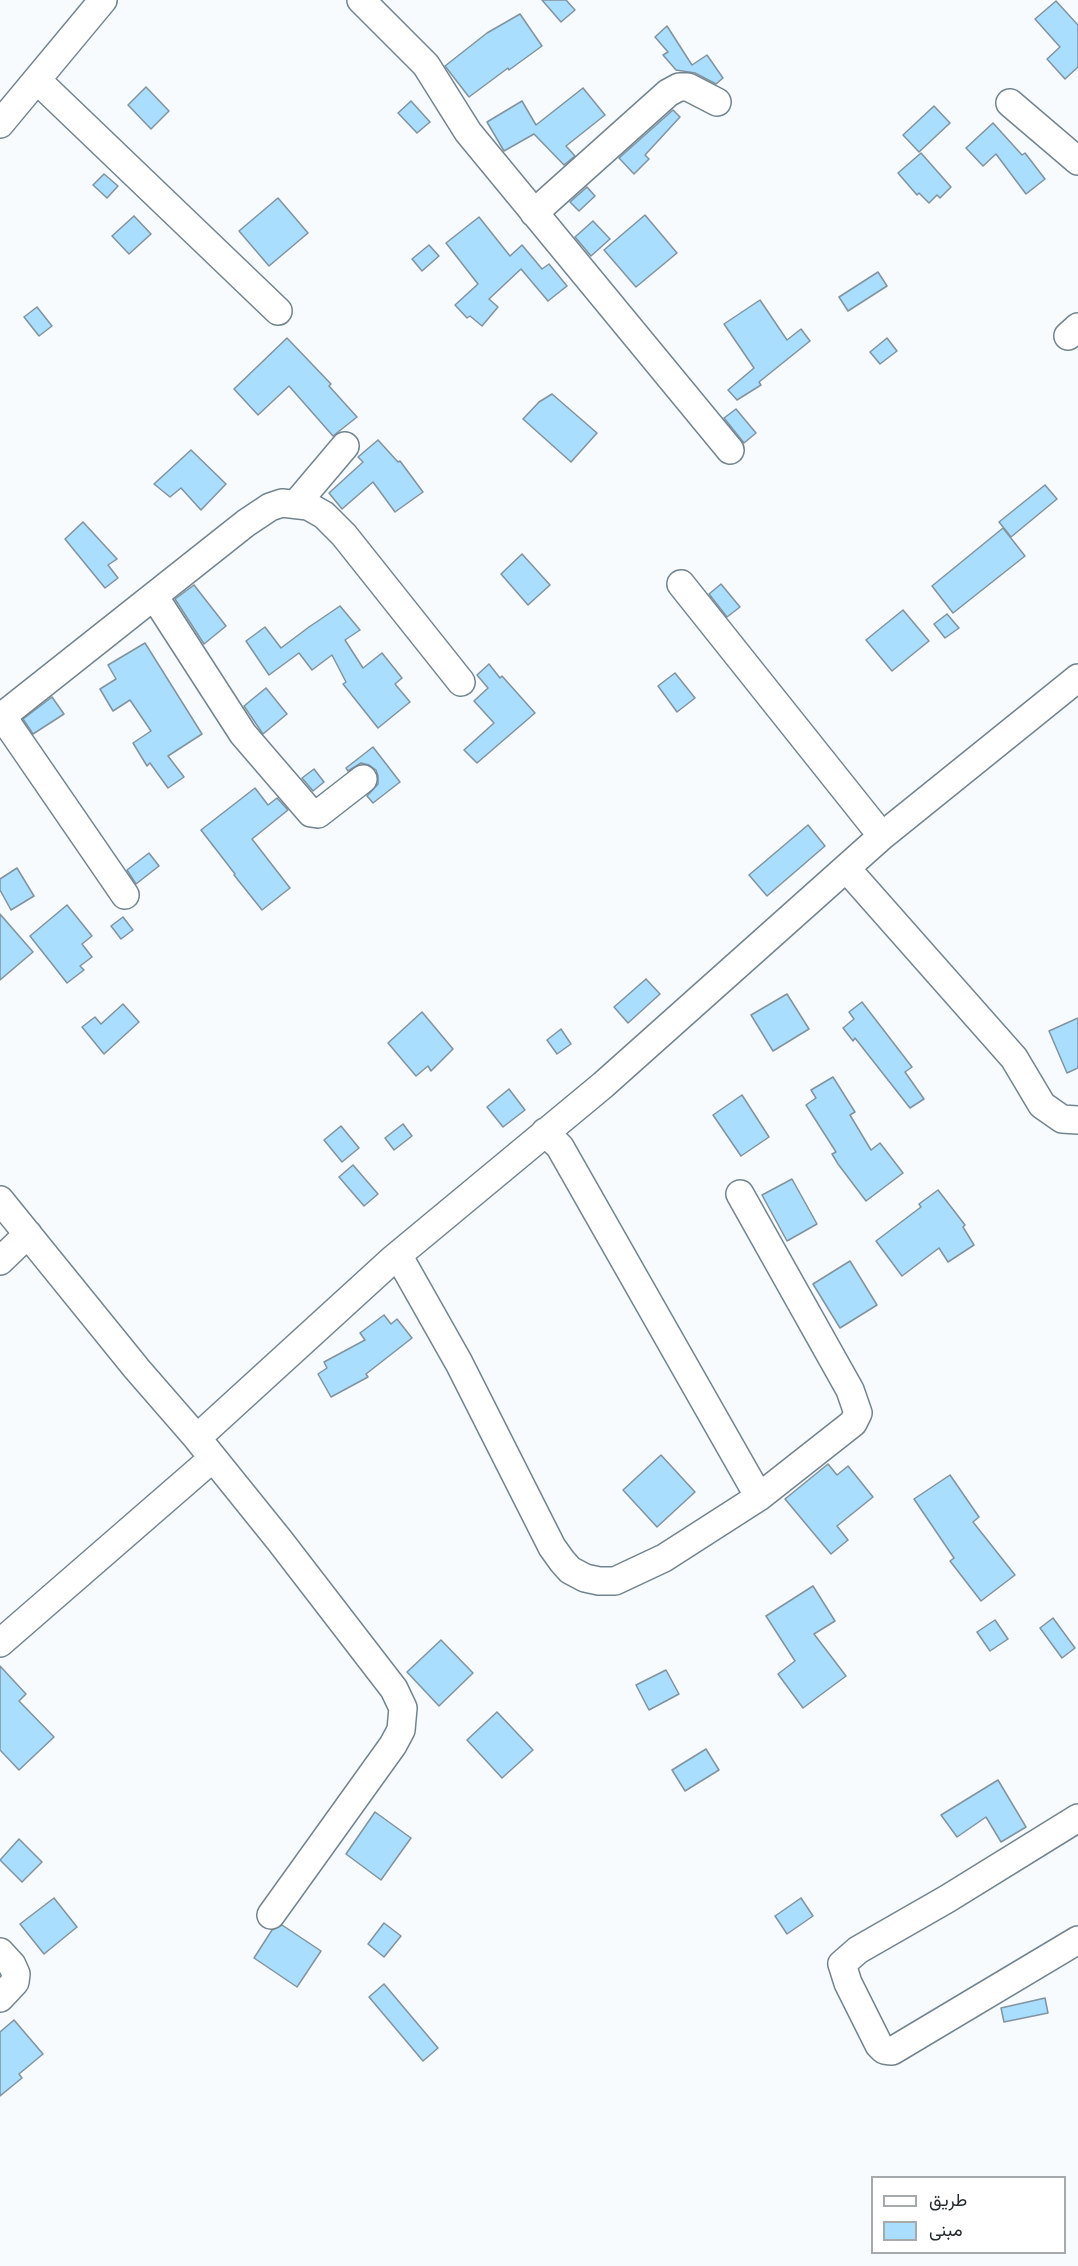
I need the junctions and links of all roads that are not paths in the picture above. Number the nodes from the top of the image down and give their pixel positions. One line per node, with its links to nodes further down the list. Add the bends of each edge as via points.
1 (103, 0): 3 (street)
2 (361, 0): 8 (street, via 426,65 468,132)
3 (37, 80): 6 (street); 9 (street)
4 (717, 102): 8 (street, via 688,87 668,93)
5 (1010, 103): 7 (street)
6 (0, 124)
7 (1078, 161)
8 (534, 213): 11 (street)
9 (278, 311)
10 (345, 446): 12 (street)
11 (730, 450)
12 (296, 504): 14 (street, via 282,503 262,512); 16 (street, via 324,515 344,535)
13 (681, 584): 19 (street)
14 (154, 596): 17 (street); 18 (street, via 243,734 310,813 318,814)
15 (1078, 678): 19 (street)
16 (461, 682)
17 (1, 717): 21 (street)
18 (363, 779)
19 (882, 836): 20 (street)
20 (846, 868): 22 (street, via 1014,1058 1042,1105 1062,1119); 23 (street)
21 (125, 895)
22 (1078, 1120)
23 (545, 1132): 27 (street); 30 (street, via 560,1147)
24 (740, 1194): 30 (street, via 850,1390 858,1413 853,1423)
25 (0, 1200): 26 (street)
26 (28, 1234): 28 (street); 29 (street)
27 (398, 1255): 29 (street); 30 (street, via 459,1363 552,1547 570,1570 585,1578 615,1581 664,1558)
28 (0, 1261)
29 (205, 1448): 31 (street); 33 (street, via 387,1679 403,1708 401,1730 388,1752)
30 (759, 1497)
31 (0, 1643)
32 (1078, 1818): 34 (street, via 858,1950 843,1964 848,1983 879,2045 892,2051)
33 (271, 1915)
34 (1078, 1940)
35 (0, 1952): 36 (street, via 16,1974 15,1982)
36 (0, 1998)

